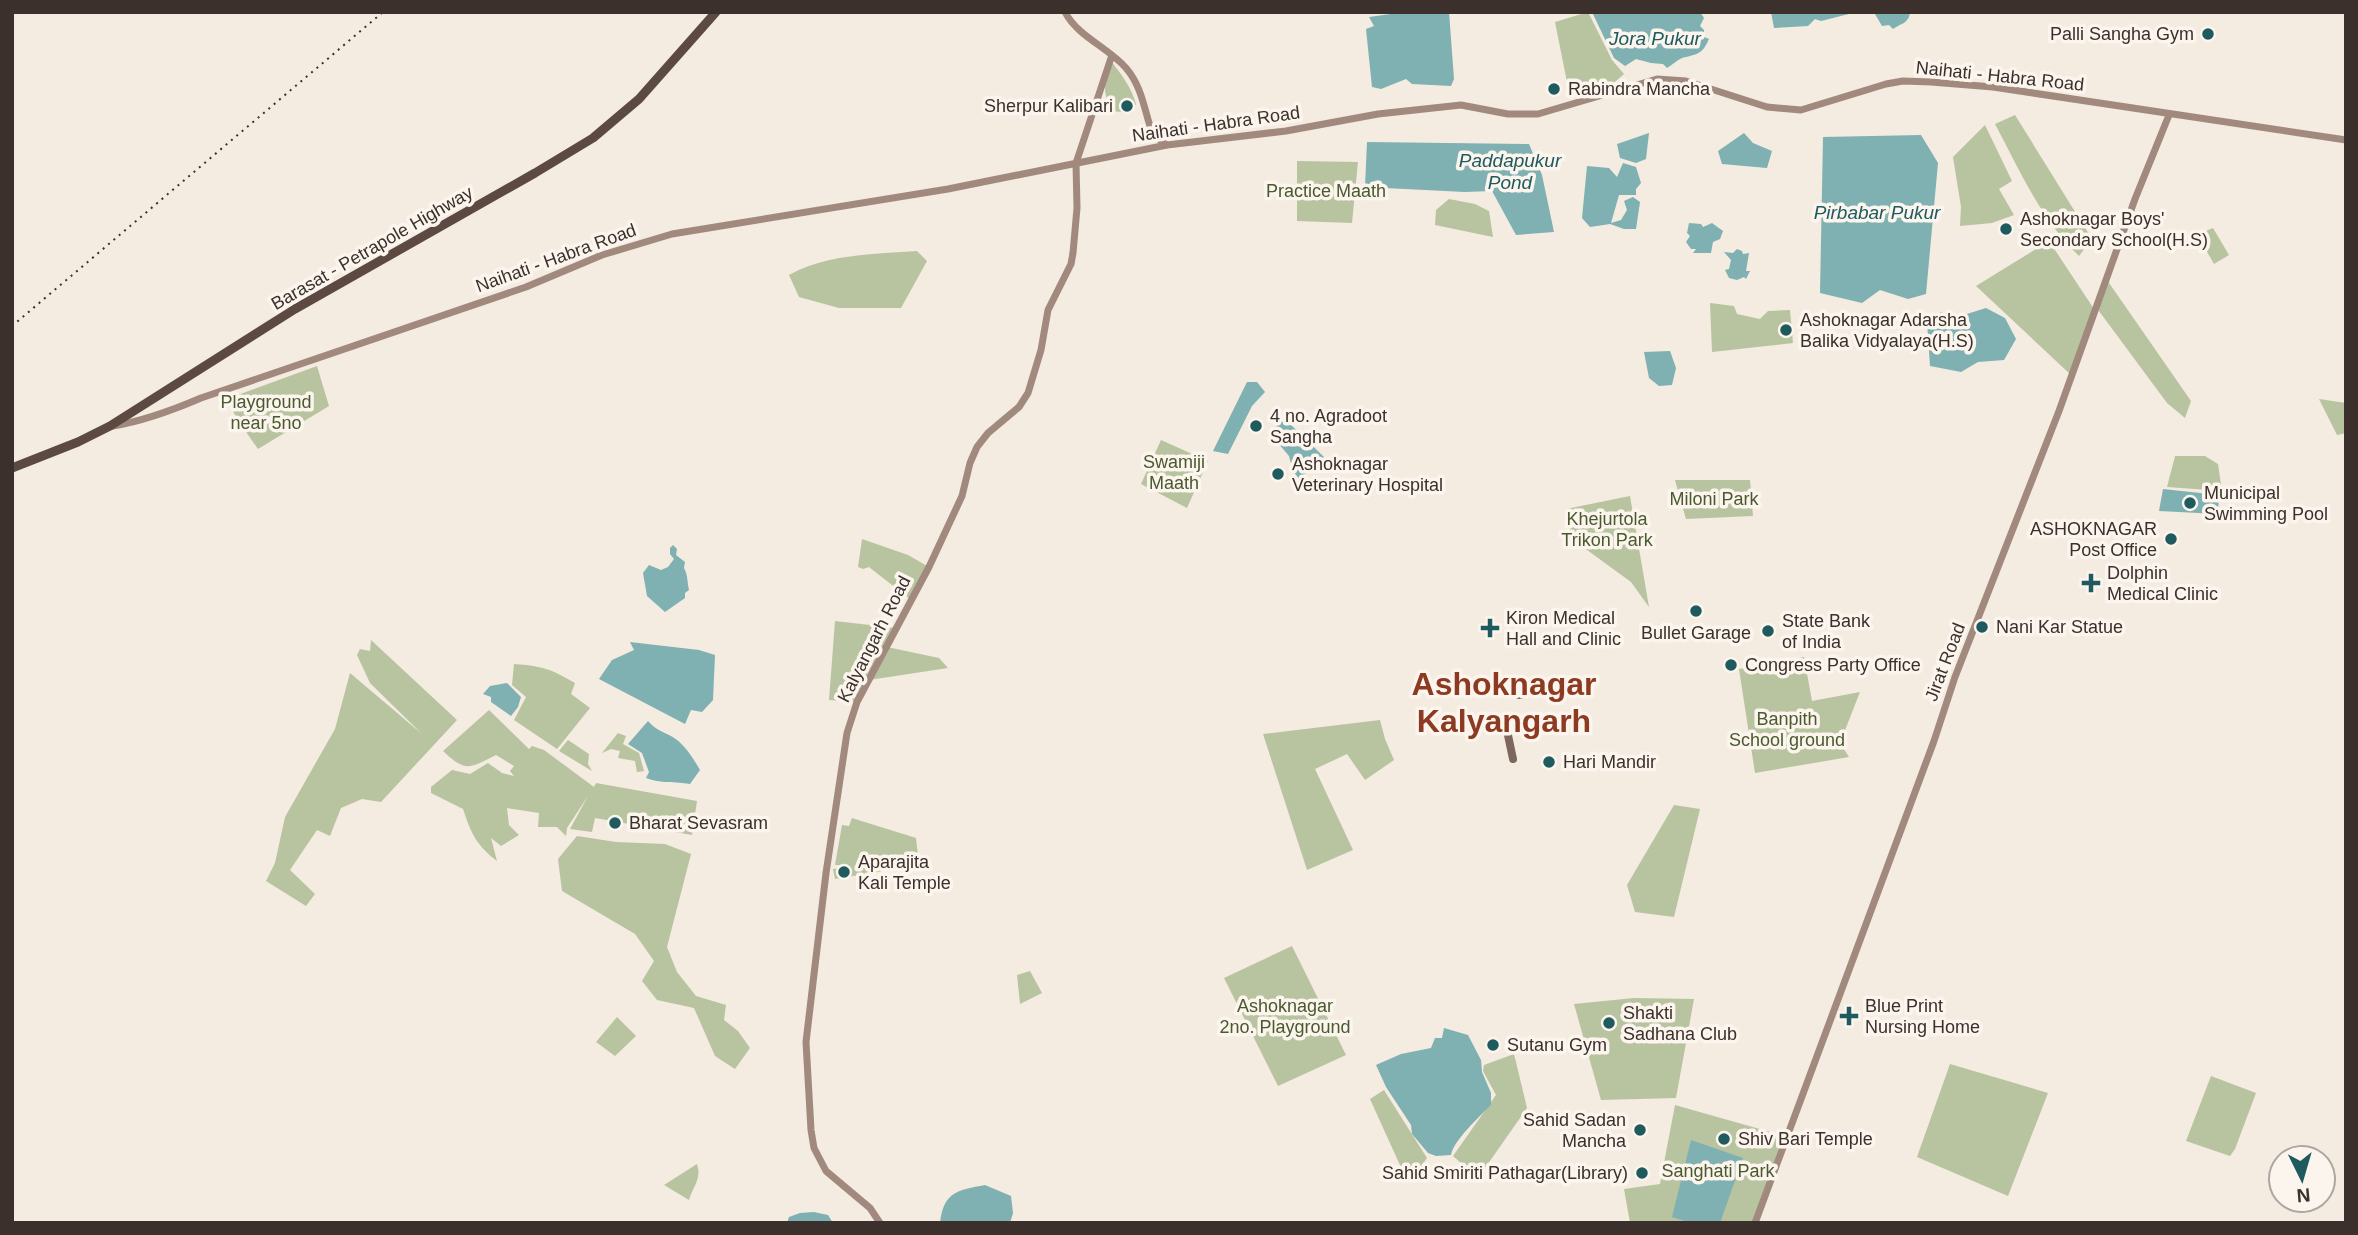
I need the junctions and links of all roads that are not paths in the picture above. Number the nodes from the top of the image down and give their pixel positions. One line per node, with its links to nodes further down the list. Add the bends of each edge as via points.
1 (716, 12): 8 (highway, Barasat - Petrapole Highway, via 639,99 593,138 305,303)
2 (1065, 12): 3 (main road, via 1074,25)
3 (1112, 55): 6 (main road, via 1140,89 1153,135); 7 (main road, Kalyangarh Road)
4 (2169, 114): 5 (main road, Naihati - Habra Road); 6 (main road, Naihati - Habra Road, via 1993,87 1903,81 1808,108 1779,109 1671,79 1647,81 1538,114 1461,105); 15 (main road, Jirat Road, via 1955,677)
5 (2346, 140)
6 (1167, 145): 7 (main road, Naihati - Habra Road)
7 (1076, 163): 8 (main road, Naihati - Habra Road, via 672,234 155,415); 14 (main road, Kalyangarh Road, via 1071,264 1051,300 1028,393 977,447 962,496 857,702 847,733 806,1042 811,1130 826,1171 870,1208)
8 (110, 426): 9 (highway, Barasat - Petrapole Highway)
9 (12, 468)
10 (1558, 687): 11 (main road)
11 (1520, 695)
12 (1505, 720): 13 (main road)
13 (1513, 759)
14 (880, 1223)
15 (1755, 1223)

